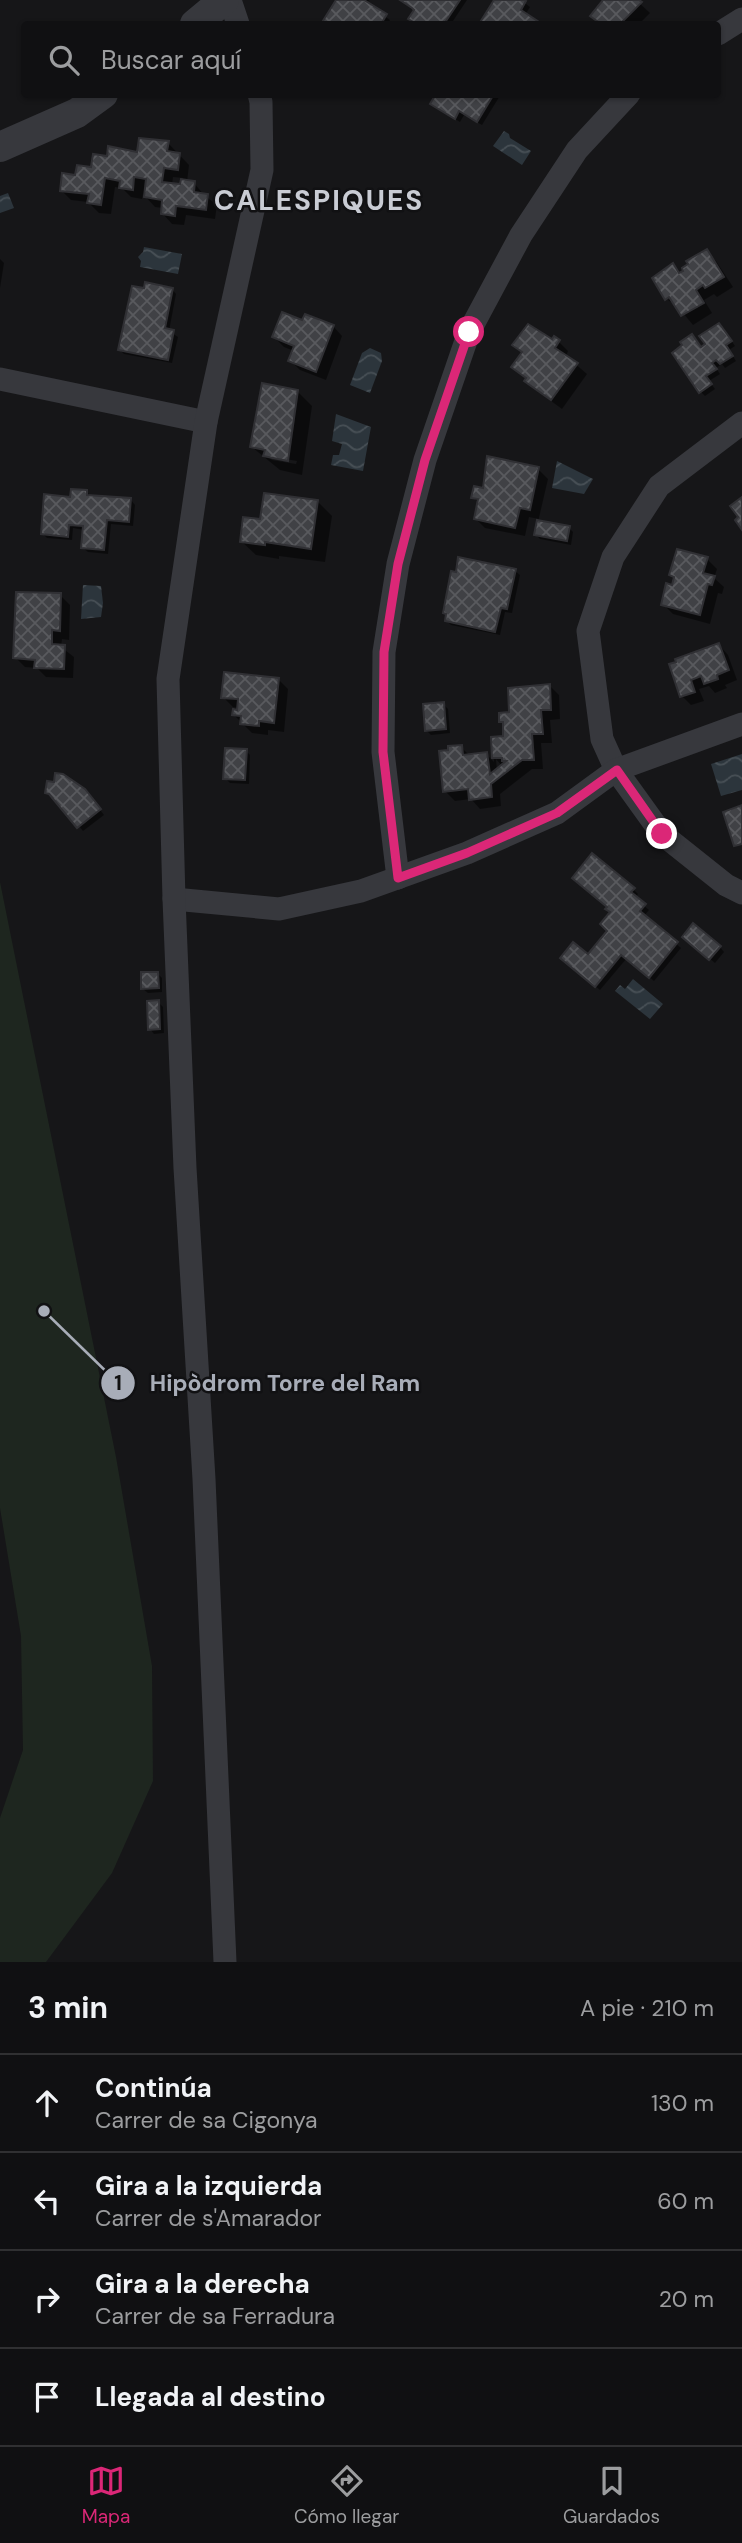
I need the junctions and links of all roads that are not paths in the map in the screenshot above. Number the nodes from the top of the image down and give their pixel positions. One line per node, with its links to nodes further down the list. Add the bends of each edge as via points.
1 (224, 0): 4 (street)
2 (230, 0): 5 (street)
3 (742, 19): 6 (street)
4 (199, 21)
5 (237, 21)
6 (721, 32)
7 (98, 98): 10 (street, via 77,113)
8 (260, 98): 12 (street, via 262,170)
9 (625, 98): 16 (street, via 577,150 521,235 469,332 425,460 398,564 384,652 383,752)
10 (0, 147)
11 (0, 379): 12 (street)
12 (206, 422): 18 (street, via 168,679)
13 (742, 423): 15 (street, via 659,486 613,557 588,631 602,739)
14 (742, 724): 15 (street)
15 (617, 770): 16 (street, via 557,813); 17 (street, via 662,834 726,885)
16 (398, 878): 18 (street, via 279,909)
17 (742, 892)
18 (174, 900): 19 (street)
19 (226, 1962)

